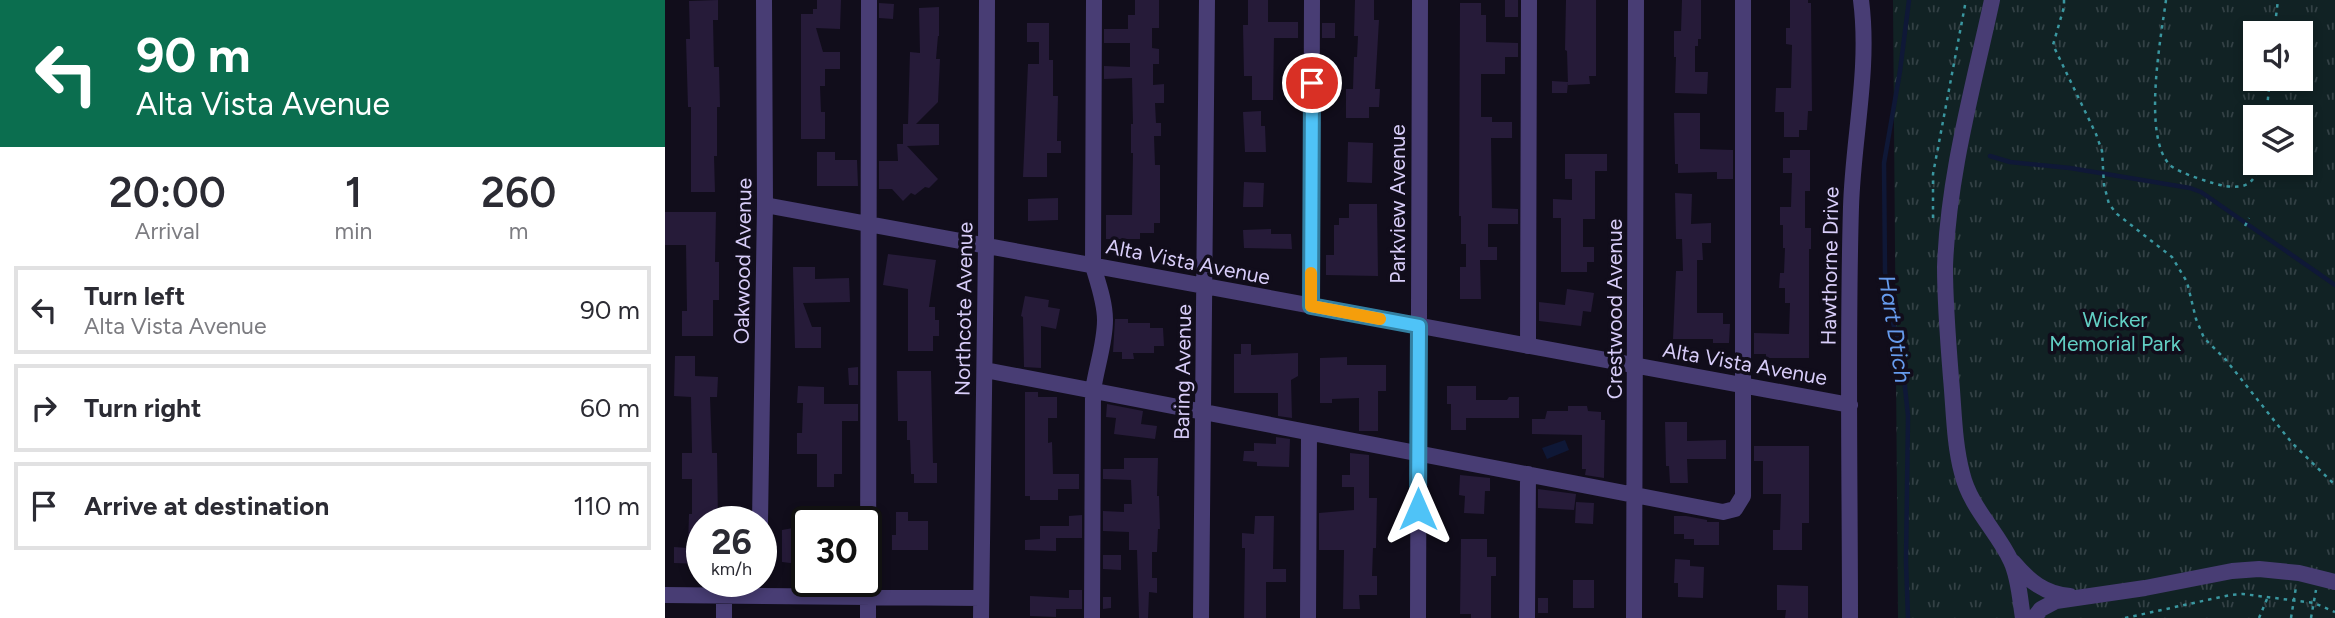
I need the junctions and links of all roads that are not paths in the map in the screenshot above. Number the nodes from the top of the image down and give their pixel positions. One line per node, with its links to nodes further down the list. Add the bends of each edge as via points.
1 (764, 0): 13 (street, Oakwood Avenue)
2 (869, 0): 14 (street)
3 (987, 0): 15 (street, Northcote Avenue)
4 (1094, 0): 16 (street)
5 (1207, 0): 17 (street, Baring Avenue)
6 (1312, 0): 18 (street)
7 (1420, 0): 19 (street, Parkview Avenue)
8 (1529, 0): 20 (street)
9 (1636, 0): 21 (street, Crestwood Avenue)
10 (1742, 0): 23 (street)
11 (1861, 0): 25 (street, Hawthorne Drive, via 1863,67 1851,207)
12 (1992, 0): 33 (street, via 1958,152 1945,304 1962,475 1977,508)
13 (765, 205): 14 (street, Alta Vista Avenue); 31 (street, Oakwood Avenue)
14 (869, 224): 15 (street, Alta Vista Avenue); 32 (street)
15 (986, 246): 16 (street, Alta Vista Avenue); 22 (street, Northcote Avenue)
16 (1093, 266): 17 (street, Alta Vista Avenue); 24 (street, via 1105,320)
17 (1205, 287): 18 (street, Alta Vista Avenue); 26 (street, Baring Avenue)
18 (1311, 306): 19 (street, Alta Vista Avenue)
19 (1419, 326): 20 (street, Alta Vista Avenue); 28 (street, Parkview Avenue)
20 (1528, 346): 21 (street, Alta Vista Avenue)
21 (1636, 365): 23 (street, Alta Vista Avenue); 30 (street, Crestwood Avenue)
22 (985, 370): 24 (street); 40 (street, Northcote Avenue)
23 (1741, 385): 25 (street, Alta Vista Avenue); 30 (street, via 1743,496 1735,509 1723,512)
24 (1093, 391): 26 (street); 44 (street)
25 (1850, 405): 50 (street, Hawthorne Drive)
26 (1203, 413): 27 (street); 45 (street, Baring Avenue)
27 (1309, 433): 28 (street); 46 (street)
28 (1418, 454): 29 (street); 47 (street, Parkview Avenue)
29 (1528, 474): 30 (street); 48 (street)
30 (1634, 494): 49 (street, Crestwood Avenue)
31 (760, 506)
32 (868, 506)
33 (2011, 559): 37 (street, via 2041,589); 51 (street)
34 (2335, 582): 37 (street, via 2259,569)
35 (665, 595): 36 (street)
36 (686, 595)
37 (2080, 596): 52 (street, via 2056,601)
38 (724, 597): 41 (street)
39 (868, 597): 40 (street); 42 (street)
40 (981, 598): 43 (street, Northcote Avenue)
41 (724, 618)
42 (868, 618)
43 (981, 618)
44 (1092, 618)
45 (1201, 618)
46 (1308, 618)
47 (1417, 618)
48 (1527, 618)
49 (1634, 618)
50 (1850, 618)
51 (2023, 618)
52 (2034, 618)

